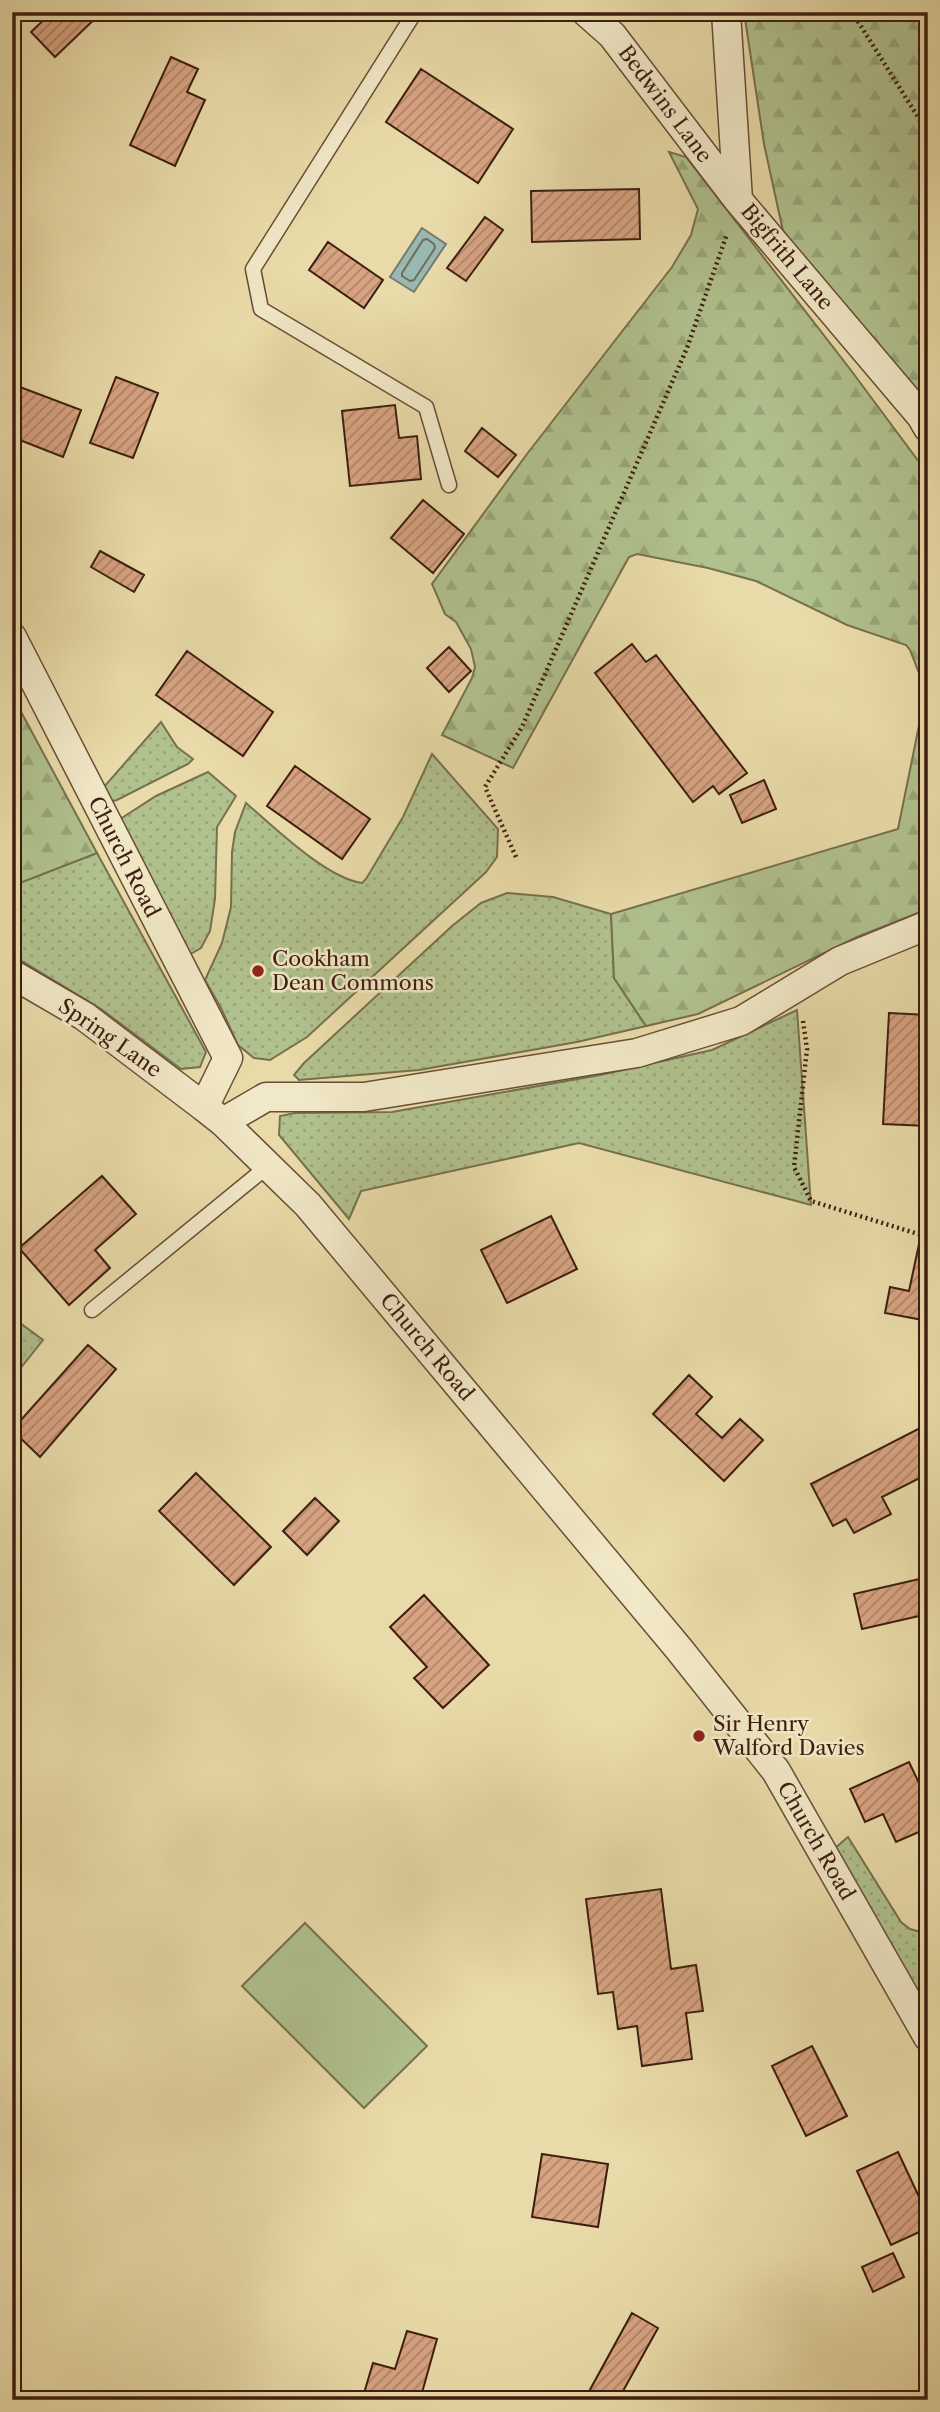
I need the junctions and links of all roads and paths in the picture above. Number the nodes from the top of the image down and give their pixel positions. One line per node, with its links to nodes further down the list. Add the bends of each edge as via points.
1 (415, 12): 8 (lane, via 253,269 261,309 426,407)
2 (586, 12): 6 (street, Bedwins Lane, via 612,34)
3 (726, 12): 6 (street, Bigfrith Lane)
4 (852, 12): 5 (path)
5 (928, 132)
6 (738, 200): 7 (street, Bigfrith Lane); 10 (path, via 687,348 522,727 485,788)
7 (928, 428)
8 (449, 485)
9 (12, 637): 14 (street, Church Road, via 228,1058)
10 (516, 857)
11 (928, 925): 13 (street, via 841,961)
12 (12, 974): 14 (street, Spring Lane, via 84,1016)
13 (798, 987): 14 (street, via 741,1021 637,1053 364,1097 266,1097); 16 (path, via 807,1049 794,1167 811,1201)
14 (214, 1114): 15 (street, Church Road)
15 (268, 1166): 17 (lane); 18 (street, Church Road, via 317,1215 776,1771)
16 (928, 1237)
17 (92, 1310)
18 (928, 2037)

